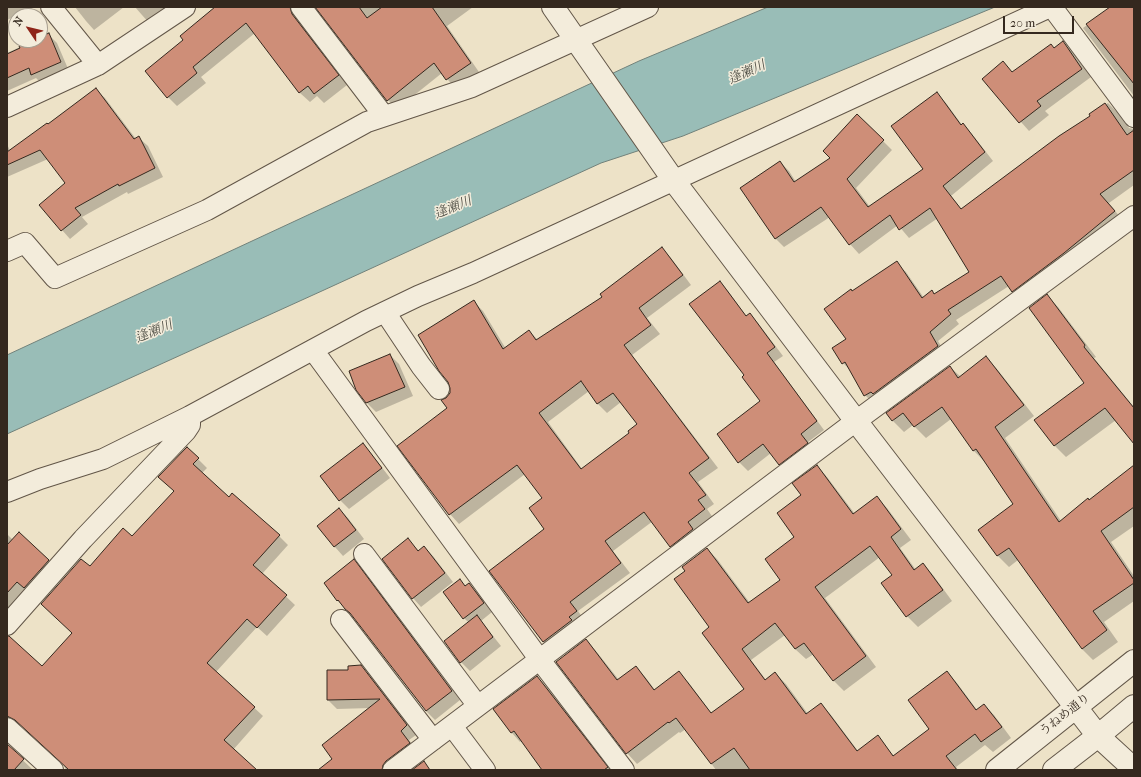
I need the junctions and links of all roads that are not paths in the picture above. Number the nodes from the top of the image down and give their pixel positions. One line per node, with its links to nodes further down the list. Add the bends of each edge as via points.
1 (51, 7): 8 (street)
2 (185, 7): 8 (street)
3 (301, 7): 10 (street)
4 (553, 7): 7 (street)
5 (648, 7): 7 (street)
6 (1051, 7): 11 (street); 12 (street)
7 (575, 40): 10 (street, via 472,87); 12 (street)
8 (98, 65): 9 (street)
9 (7, 107)
10 (384, 116): 14 (street, via 367,122 208,210 55,278 25,243)
11 (1134, 117)
12 (674, 181): 15 (street); 19 (street)
13 (1134, 216): 19 (street)
14 (7, 251)
15 (385, 312): 16 (street); 17 (street, via 420,366)
16 (314, 350): 18 (street); 24 (street)
17 (439, 389)
18 (190, 416): 20 (street, via 103,459); 23 (street, via 190,425 186,432 84,539)
19 (856, 421): 24 (street); 28 (street)
20 (7, 492)
21 (364, 554): 26 (street)
22 (341, 620): 32 (street)
23 (7, 625)
24 (540, 660): 26 (street); 37 (street)
25 (1134, 662): 28 (street, うねめ通り)
26 (478, 706): 29 (street)
27 (1134, 706): 31 (street)
28 (1076, 707): 31 (street); 38 (street, うねめ通り)
29 (452, 726): 32 (street); 36 (street)
30 (7, 728): 34 (street)
31 (1098, 736): 33 (street); 39 (street)
32 (433, 740): 35 (street)
33 (1134, 769)
34 (53, 770)
35 (393, 770)
36 (485, 770)
37 (624, 770)
38 (997, 770)
39 (1054, 770)

